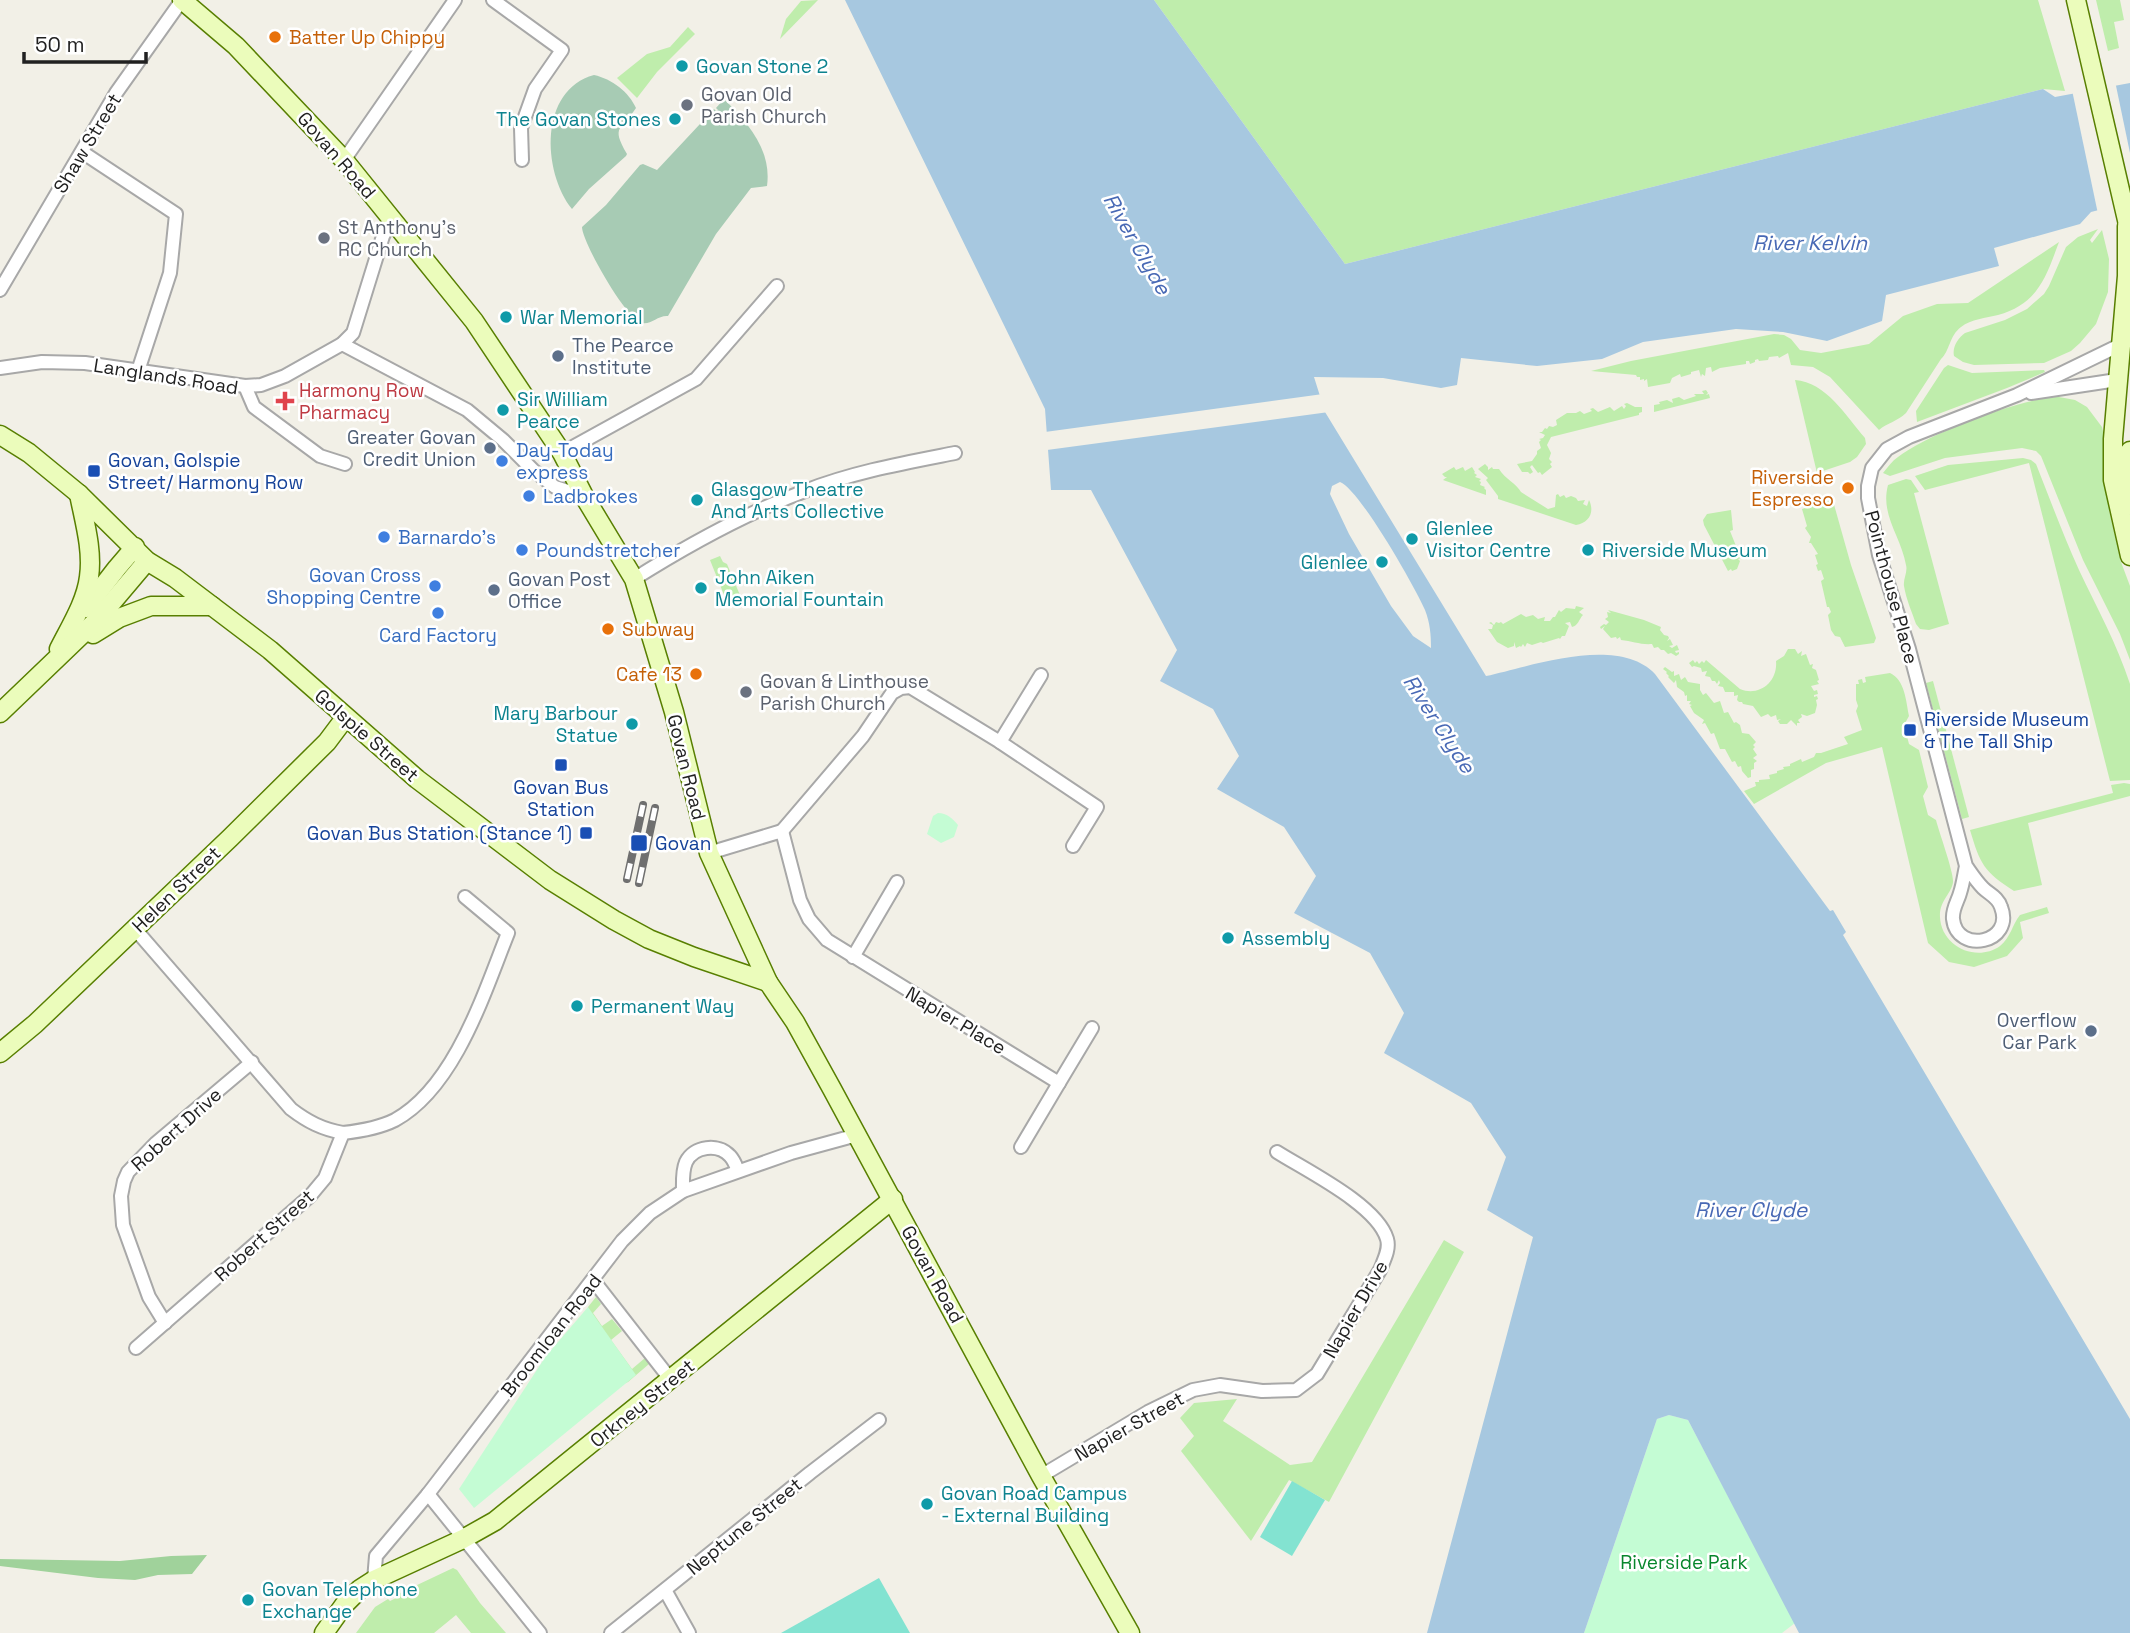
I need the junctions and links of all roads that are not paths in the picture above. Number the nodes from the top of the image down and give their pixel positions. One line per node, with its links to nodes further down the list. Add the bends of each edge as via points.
1 (182, 0): 5 (street, Shaw Street, via 116,93); 6 (street, Govan Road, via 236,46)
2 (455, 0): 6 (street)
3 (493, 0): 7 (street, via 562,50 535,89 521,128)
4 (2076, 0): 9 (street)
5 (82, 152): 11 (street, Shaw Street); 15 (street, via 176,214 170,273)
6 (344, 160): 8 (street, Govan Road)
7 (522, 160)
8 (392, 219): 12 (street, via 354,332); 21 (street, Govan Road, via 474,321)
9 (2128, 229): 13 (street)
10 (777, 286): 21 (street, via 696,379)
11 (0, 290)
12 (342, 344): 17 (street, via 285,376); 25 (street, via 467,410 555,487)
13 (2126, 344): 16 (street); 18 (street, Pointhouse Place)
14 (0, 368): 15 (street, Langlands Road, via 42,362)
15 (138, 371): 17 (street, Langlands Road)
16 (2123, 380): 18 (street, Pointhouse Place); 26 (street, via 2113,439 2113,480)
17 (245, 386): 23 (street, Langlands Road, via 254,407 320,456)
18 (2017, 395): 39 (street, Pointhouse Place, via 1887,449 1872,468 1868,486 1879,555 1909,649)
19 (0, 435): 24 (street, Golspie Street)
20 (2130, 451): 26 (street)
21 (562, 453): 25 (street, Govan Road)
22 (955, 453): 29 (street, via 873,469 805,491 735,523)
23 (345, 464)
24 (79, 494): 27 (street, Golspie Street); 31 (street, via 90,577)
25 (584, 496): 29 (street, Govan Road)
26 (2123, 521): 28 (street)
27 (141, 554): 30 (street, Golspie Street); 31 (street, via 97,619)
28 (2130, 556)
29 (634, 579): 38 (street, Govan Road)
30 (212, 606): 31 (street, via 151,606 131,612); 34 (street, Golspie Street, via 271,650)
31 (55, 659): 33 (street)
32 (1041, 675): 35 (street)
33 (0, 712)
34 (345, 718): 42 (street, Helen Street, via 327,742); 44 (street, Golspie Street, via 417,779 569,893 649,939)
35 (1000, 742): 36 (street, via 910,687 901,688 892,693 863,736); 37 (street, via 1097,807)
36 (782, 831): 38 (street); 43 (street, Napier Place, via 809,919 827,940)
37 (1073, 846)
38 (709, 853): 44 (street, Govan Road)
39 (1966, 866): 39 (street, Pointhouse Place, via 2003,910 2000,929 1986,940 1961,935 1953,919)
40 (897, 882): 43 (street)
41 (465, 897): 49 (street, via 508,933 458,1050 440,1078 403,1114 382,1125)
42 (135, 929): 46 (street, Helen Street); 47 (street)
43 (853, 957): 48 (street, Napier Place)
44 (768, 982): 50 (street, Govan Road)
45 (1092, 1028): 48 (street)
46 (0, 1054)
47 (252, 1062): 49 (street, via 276,1094 308,1122); 57 (street, Robert Drive, via 156,1143 124,1181 123,1225 149,1297)
48 (1059, 1083): 51 (street)
49 (343, 1133): 57 (street, Robert Street, via 325,1178 310,1196)
50 (857, 1135): 53 (street, Broomloan Road); 55 (street, Govan Road)
51 (1021, 1147)
52 (1277, 1152): 60 (street, Napier Drive, via 1362,1206 1378,1221 1388,1240 1380,1270 1317,1374 1296,1391)
53 (738, 1171): 54 (street, Broomloan Road); 54 (street, via 732,1157 721,1149 702,1149 686,1162)
54 (683, 1191): 56 (street, Broomloan Road, via 650,1213)
55 (892, 1199): 59 (street, Orkney Street); 62 (street, Govan Road)
56 (593, 1280): 59 (street); 63 (street, Broomloan Road)
57 (166, 1323): 58 (street, Robert Street)
58 (136, 1348)
59 (671, 1380): 64 (street, Orkney Street, via 495,1521)
60 (1262, 1391): 62 (street, Napier Street, via 1220,1385 1193,1390)
61 (879, 1420): 66 (street, Neptune Street)
62 (1041, 1476): 71 (street, Govan Road)
63 (428, 1494): 64 (street); 65 (street, Broomloan Road, via 376,1556)
64 (463, 1539): 65 (street, Orkney Street); 68 (street)
65 (374, 1580): 67 (street, via 352,1596)
66 (665, 1590): 69 (street, Neptune Street); 70 (street)
67 (324, 1633)
68 (540, 1633)
69 (611, 1633)
70 (689, 1633)
71 (1130, 1633)

